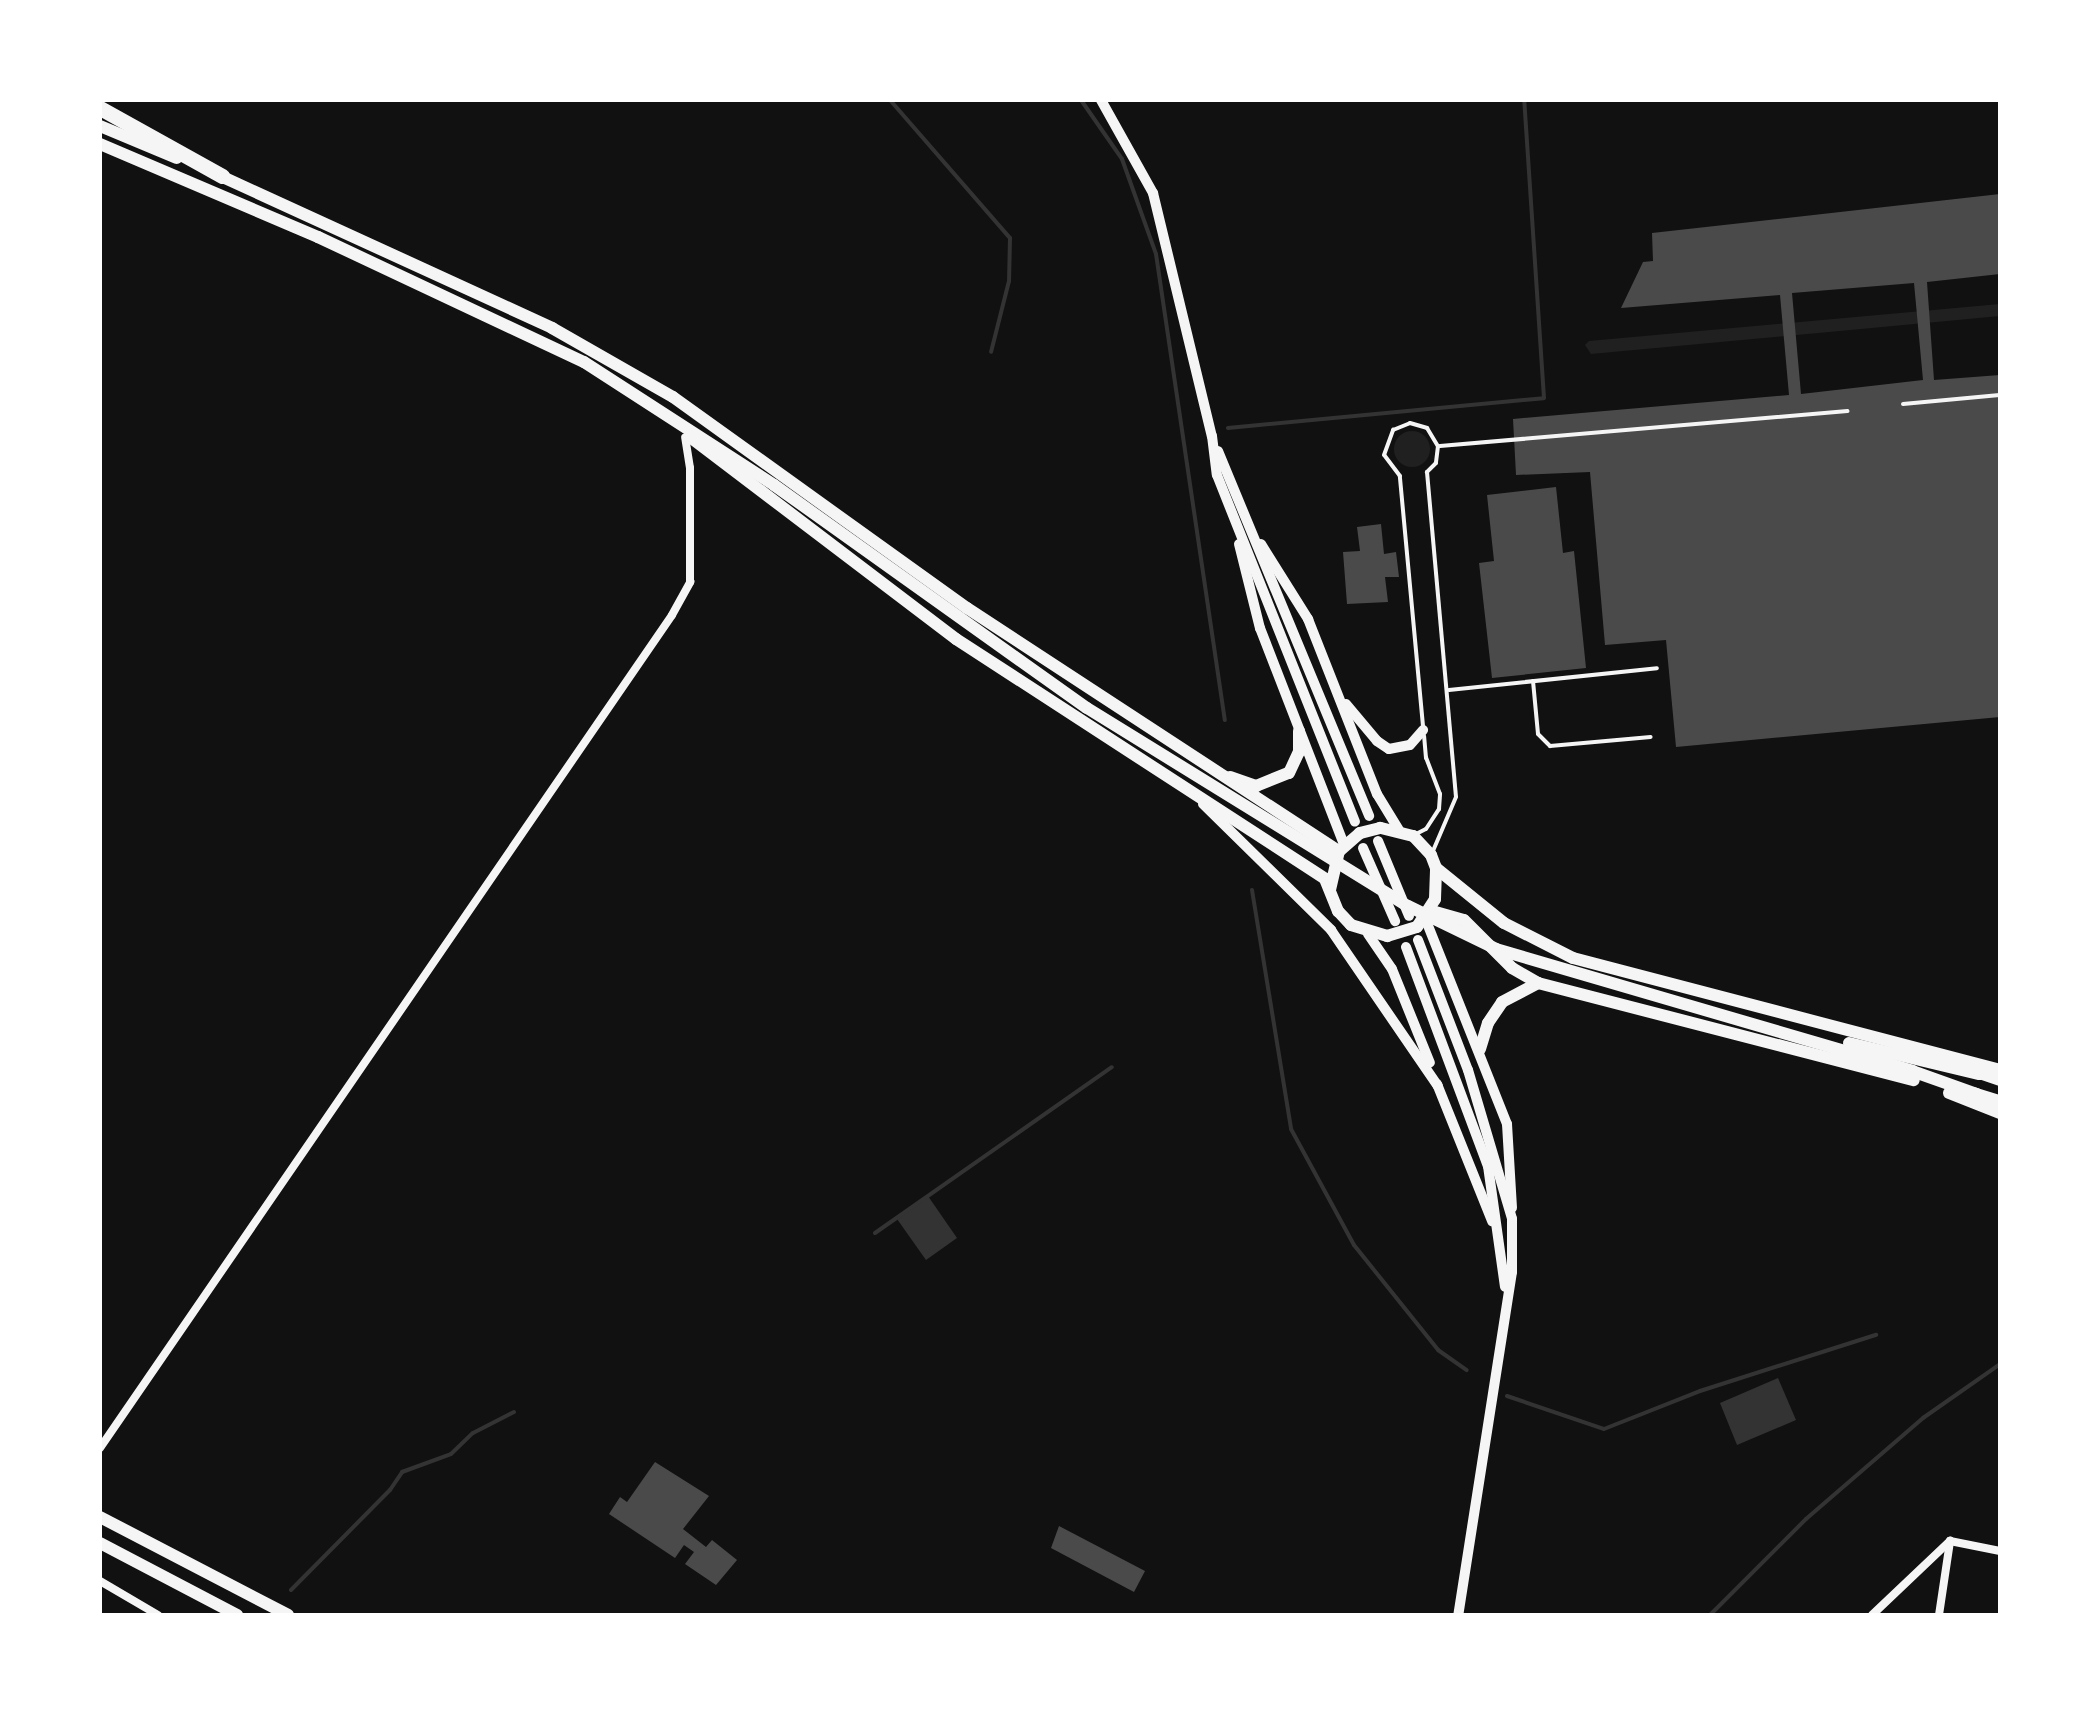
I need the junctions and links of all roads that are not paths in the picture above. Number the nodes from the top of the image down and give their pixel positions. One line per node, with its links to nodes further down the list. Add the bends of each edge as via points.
1 (1101, 100): 12 (street, via 1153,193)
2 (100, 108): 5 (highway)
3 (100, 126): 5 (main road)
4 (100, 144): 6 (main road, via 318,237)
5 (222, 176): 7 (main road, via 534,319)
6 (572, 358): 11 (main road); 14 (main road)
7 (637, 377): 14 (main road); 24 (main road)
8 (2000, 394): 9 (lane)
9 (1903, 404)
10 (1848, 410): 13 (lane)
11 (684, 433): 25 (main road, via 942,629); 55 (street, via 690,582 672,616)
12 (1212, 436): 15 (street, via 1217,474); 16 (street)
13 (1438, 446): 20 (lane, via 1427,472); 21 (lane, via 1419,424 1393,430 1384,455 1400,476)
14 (774, 485): 42 (main road, via 1087,708 1408,906 1496,949)
15 (1238, 533): 22 (street, via 1260,628); 27 (street)
16 (1254, 537): 19 (street, via 1308,620); 26 (street)
17 (1657, 668): 18 (lane)
18 (1533, 681): 20 (lane); 23 (lane, via 1538,734 1550,746)
19 (1335, 686): 21 (street, via 1356,719 1389,749 1410,745); 28 (street, via 1377,794)
20 (1449, 690): 32 (lane, via 1456,798)
21 (1424, 730): 28 (lane, via 1439,809 1426,829)
22 (1300, 731): 24 (main road, via 1289,773 1256,786); 30 (street)
23 (1651, 737)
24 (1179, 751): 30 (main road)
25 (1199, 800): 33 (main road); 48 (street, via 1332,930)
26 (1369, 816)
27 (1355, 822)
28 (1406, 833): 30 (main road, via 1380,828); 32 (main road)
29 (1378, 841): 35 (street)
30 (1341, 848): 33 (main road)
31 (1363, 848): 36 (street)
32 (1434, 862): 34 (main road, via 1438,884); 41 (main road, via 1504,923 1573,958)
33 (1330, 889): 37 (main road, via 1338,911)
34 (1427, 914): 37 (main road, via 1407,931); 40 (main road, via 1464,920 1512,968); 43 (street)
35 (1409, 916)
36 (1395, 921)
37 (1368, 934): 48 (street, via 1397,981)
38 (1418, 940): 52 (street, via 1468,1070)
39 (1406, 947): 53 (street, via 1488,1166)
40 (1538, 983): 43 (main road, via 1502,1002); 46 (main road)
41 (1796, 1017): 44 (main road); 45 (main road)
42 (1749, 1022): 45 (main road); 49 (main road)
43 (1480, 1049): 52 (street, via 1507,1124)
44 (2000, 1070)
45 (1978, 1074): 47 (main road)
46 (1914, 1080): 49 (main road); 51 (main road)
47 (2000, 1080)
48 (1438, 1086): 53 (street)
49 (1977, 1094): 50 (main road)
50 (2000, 1100)
51 (2000, 1113)
52 (1512, 1220): 54 (street)
53 (1501, 1246): 54 (street)
54 (1506, 1298): 64 (street)
55 (100, 1448)
56 (100, 1517): 63 (main road)
57 (1950, 1541): 59 (street); 65 (street); 66 (street)
58 (100, 1543): 62 (main road)
59 (2000, 1550)
60 (100, 1581): 61 (street)
61 (158, 1615)
62 (237, 1615)
63 (288, 1615)
64 (1458, 1615)
65 (1872, 1615)
66 (1939, 1615)

